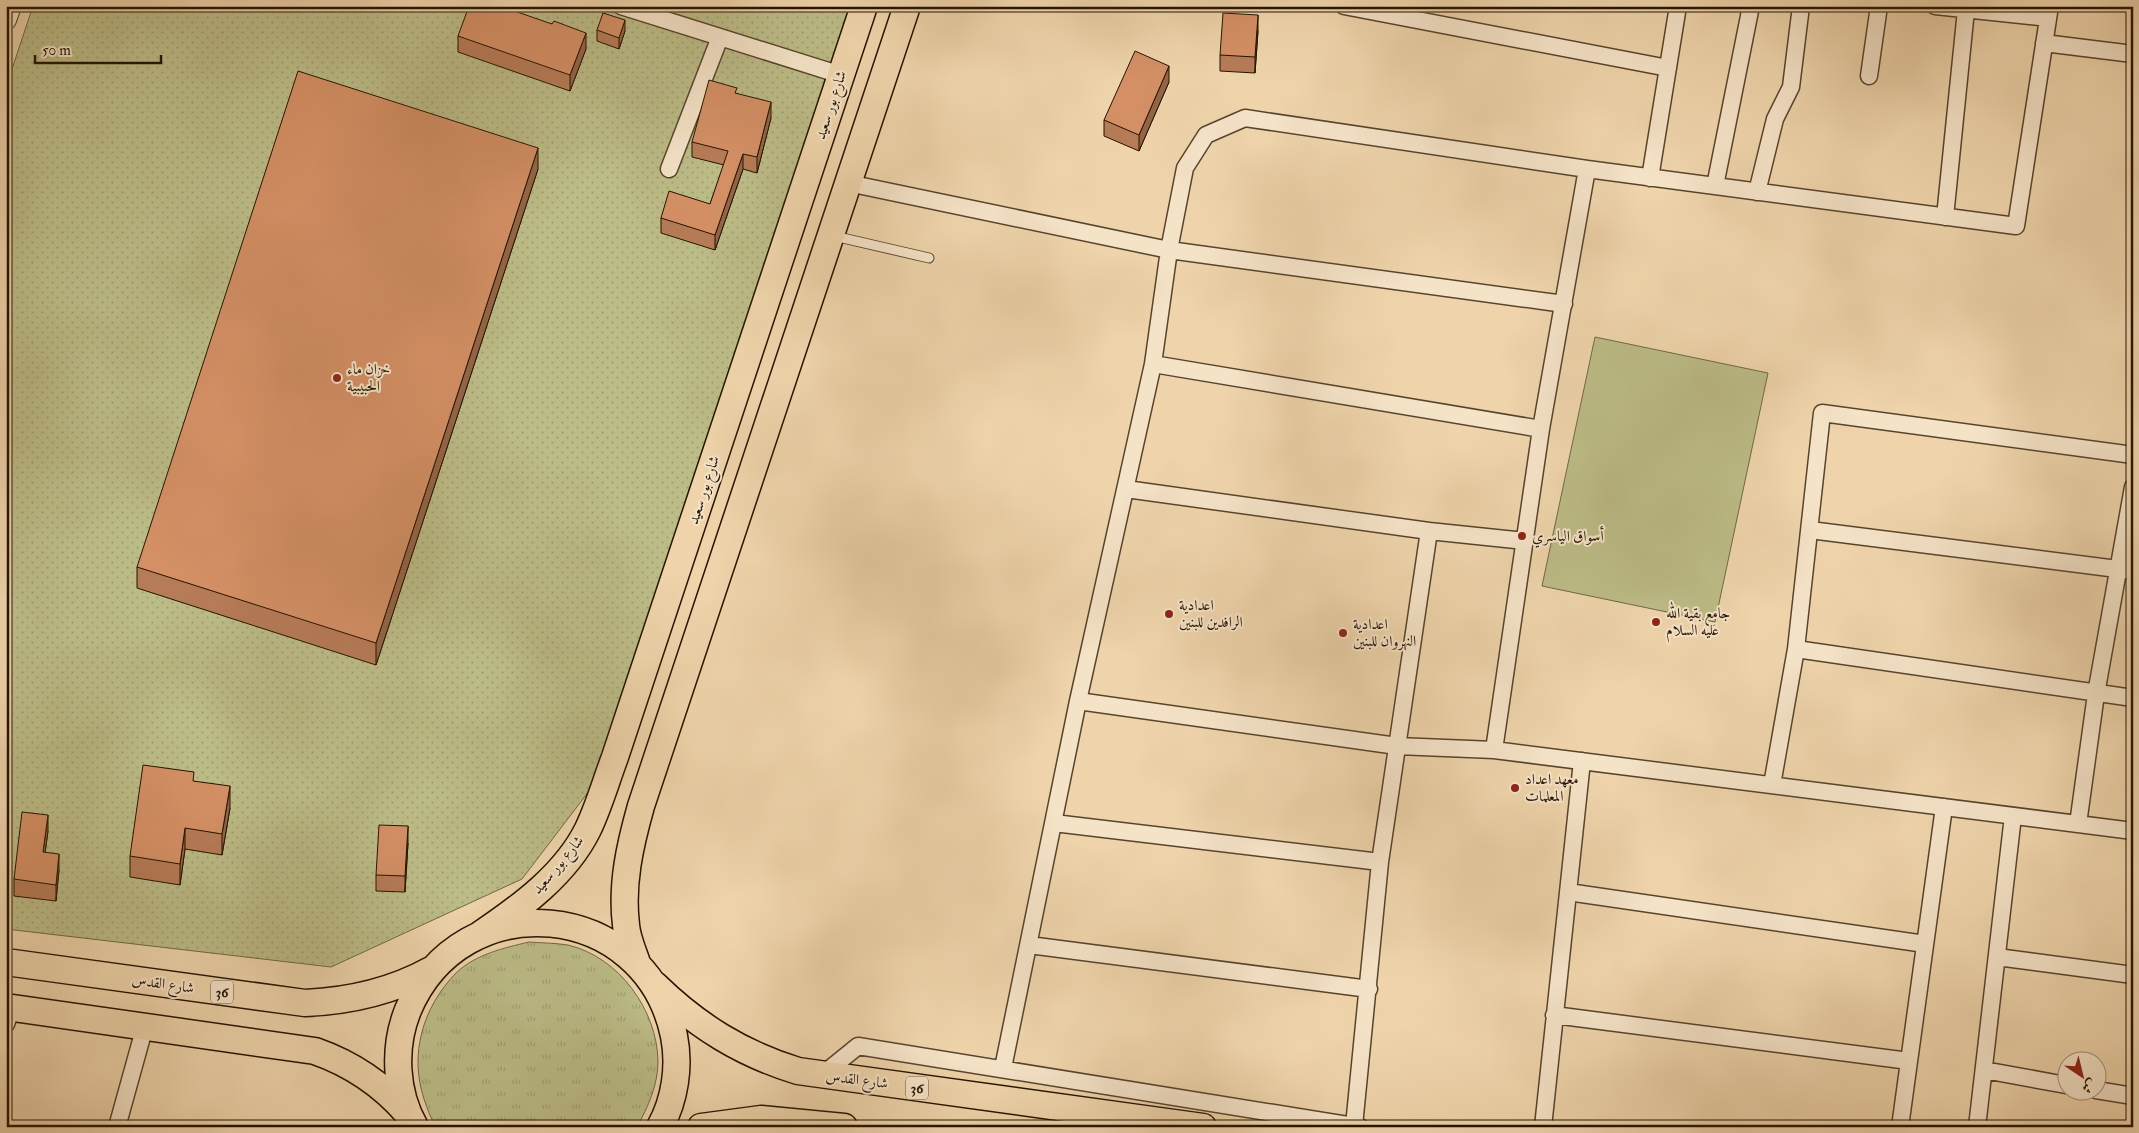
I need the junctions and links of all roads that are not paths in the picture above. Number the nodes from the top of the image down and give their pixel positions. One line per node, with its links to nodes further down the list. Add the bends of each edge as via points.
1 (11, 6): 13 (street)
2 (621, 6): 14 (street)
3 (864, 6): 18 (main road, شارع بور سعيد)
4 (907, 6): 23 (main road)
5 (1344, 6): 17 (street)
6 (1678, 6): 17 (street)
7 (1751, 6): 24 (street)
8 (1801, 6): 25 (street, via 1791,87 1775,119)
9 (1878, 6): 19 (street)
10 (1935, 6): 11 (street)
11 (1966, 10): 12 (street); 26 (street)
12 (2049, 12): 15 (street)
13 (6, 20)
14 (720, 37): 18 (street); 20 (street)
15 (2044, 43): 16 (street); 26 (street, via 2016,226)
16 (2133, 54)
17 (1668, 68): 22 (street)
18 (841, 75): 30 (main road, شارع بور سعيد)
19 (1870, 76)
20 (669, 169)
21 (1587, 169): 22 (street); 28 (street, via 1245,118 1206,135 1185,168); 32 (street)
22 (1650, 178): 24 (street)
23 (848, 183): 27 (main road); 28 (street)
24 (1715, 186): 25 (street)
25 (1757, 192): 26 (street)
26 (1945, 217)
27 (831, 235): 29 (lane); 31 (main road)
28 (1169, 250): 32 (street); 33 (street)
29 (929, 258)
30 (775, 276): 31 (main road); 57 (main road, شارع بور سعيد, via 618,747 587,830 551,877 530,898)
31 (814, 290): 62 (main road, via 633,834 624,891 626,927)
32 (1564, 304): 34 (street)
33 (1152, 364): 34 (street); 37 (street)
34 (1541, 428): 40 (street)
35 (2133, 455): 38 (street, via 1822,413)
36 (2133, 487): 41 (street)
37 (1126, 489): 39 (street); 45 (street)
38 (1810, 530): 41 (street); 42 (street)
39 (1429, 532): 40 (street); 46 (street)
40 (1525, 541): 47 (street)
41 (2126, 570): 43 (street)
42 (1796, 649): 43 (street); 49 (street)
43 (2096, 694): 44 (street); 53 (street)
44 (2133, 698)
45 (1078, 701): 46 (street); 52 (street)
46 (1397, 746): 47 (street); 55 (street)
47 (1494, 750): 48 (street)
48 (1582, 761): 49 (street); 56 (street)
49 (1772, 785): 50 (street)
50 (1944, 807): 51 (street); 59 (street)
51 (2013, 816): 53 (street); 60 (street)
52 (1054, 823): 55 (street); 58 (street)
53 (2078, 824): 54 (street)
54 (2133, 831)
55 (1380, 862): 66 (street)
56 (1568, 892): 59 (street); 68 (street)
57 (481, 934): 62 (main road, via 513,924 547,922 580,928 611,942); 63 (main road, via 456,948)
58 (1029, 944): 66 (street); 71 (street)
59 (1925, 944): 70 (street)
60 (1997, 958): 64 (street); 72 (street)
61 (6, 962): 63 (main road, شارع القدس / 36, via 305,1003 372,995)
62 (637, 963): 65 (main road)
63 (434, 968): 78 (main road, via 415,994 403,1022 399,1046 400,1085)
64 (2133, 975)
65 (655, 985): 73 (main road, شارع القدس / 36, via 691,1018 731,1044 774,1064); 82 (main road, via 670,1016 677,1050 675,1084)
66 (1369, 989): 80 (street)
67 (8, 1013): 69 (main road)
68 (1554, 1015): 70 (street); 86 (street)
69 (145, 1026): 78 (main road, via 315,1052 367,1076 396,1100); 81 (street)
70 (1909, 1061): 87 (street)
71 (1003, 1068): 73 (street, via 858,1046); 80 (street)
72 (1984, 1070): 74 (street); 88 (street)
73 (821, 1076): 77 (main road, شارع القدس / 36)
74 (2056, 1083)
75 (2106, 1092): 76 (street)
76 (2133, 1096)
77 (1109, 1120): 85 (main road, شارع القدس / 36)
78 (412, 1121)
79 (814, 1125): 83 (main road, via 761,1119); 84 (main road)
80 (1357, 1126)
81 (117, 1127)
82 (660, 1127)
83 (701, 1127)
84 (844, 1127)
85 (1203, 1127)
86 (1542, 1127)
87 (1900, 1127)
88 (1977, 1127)

